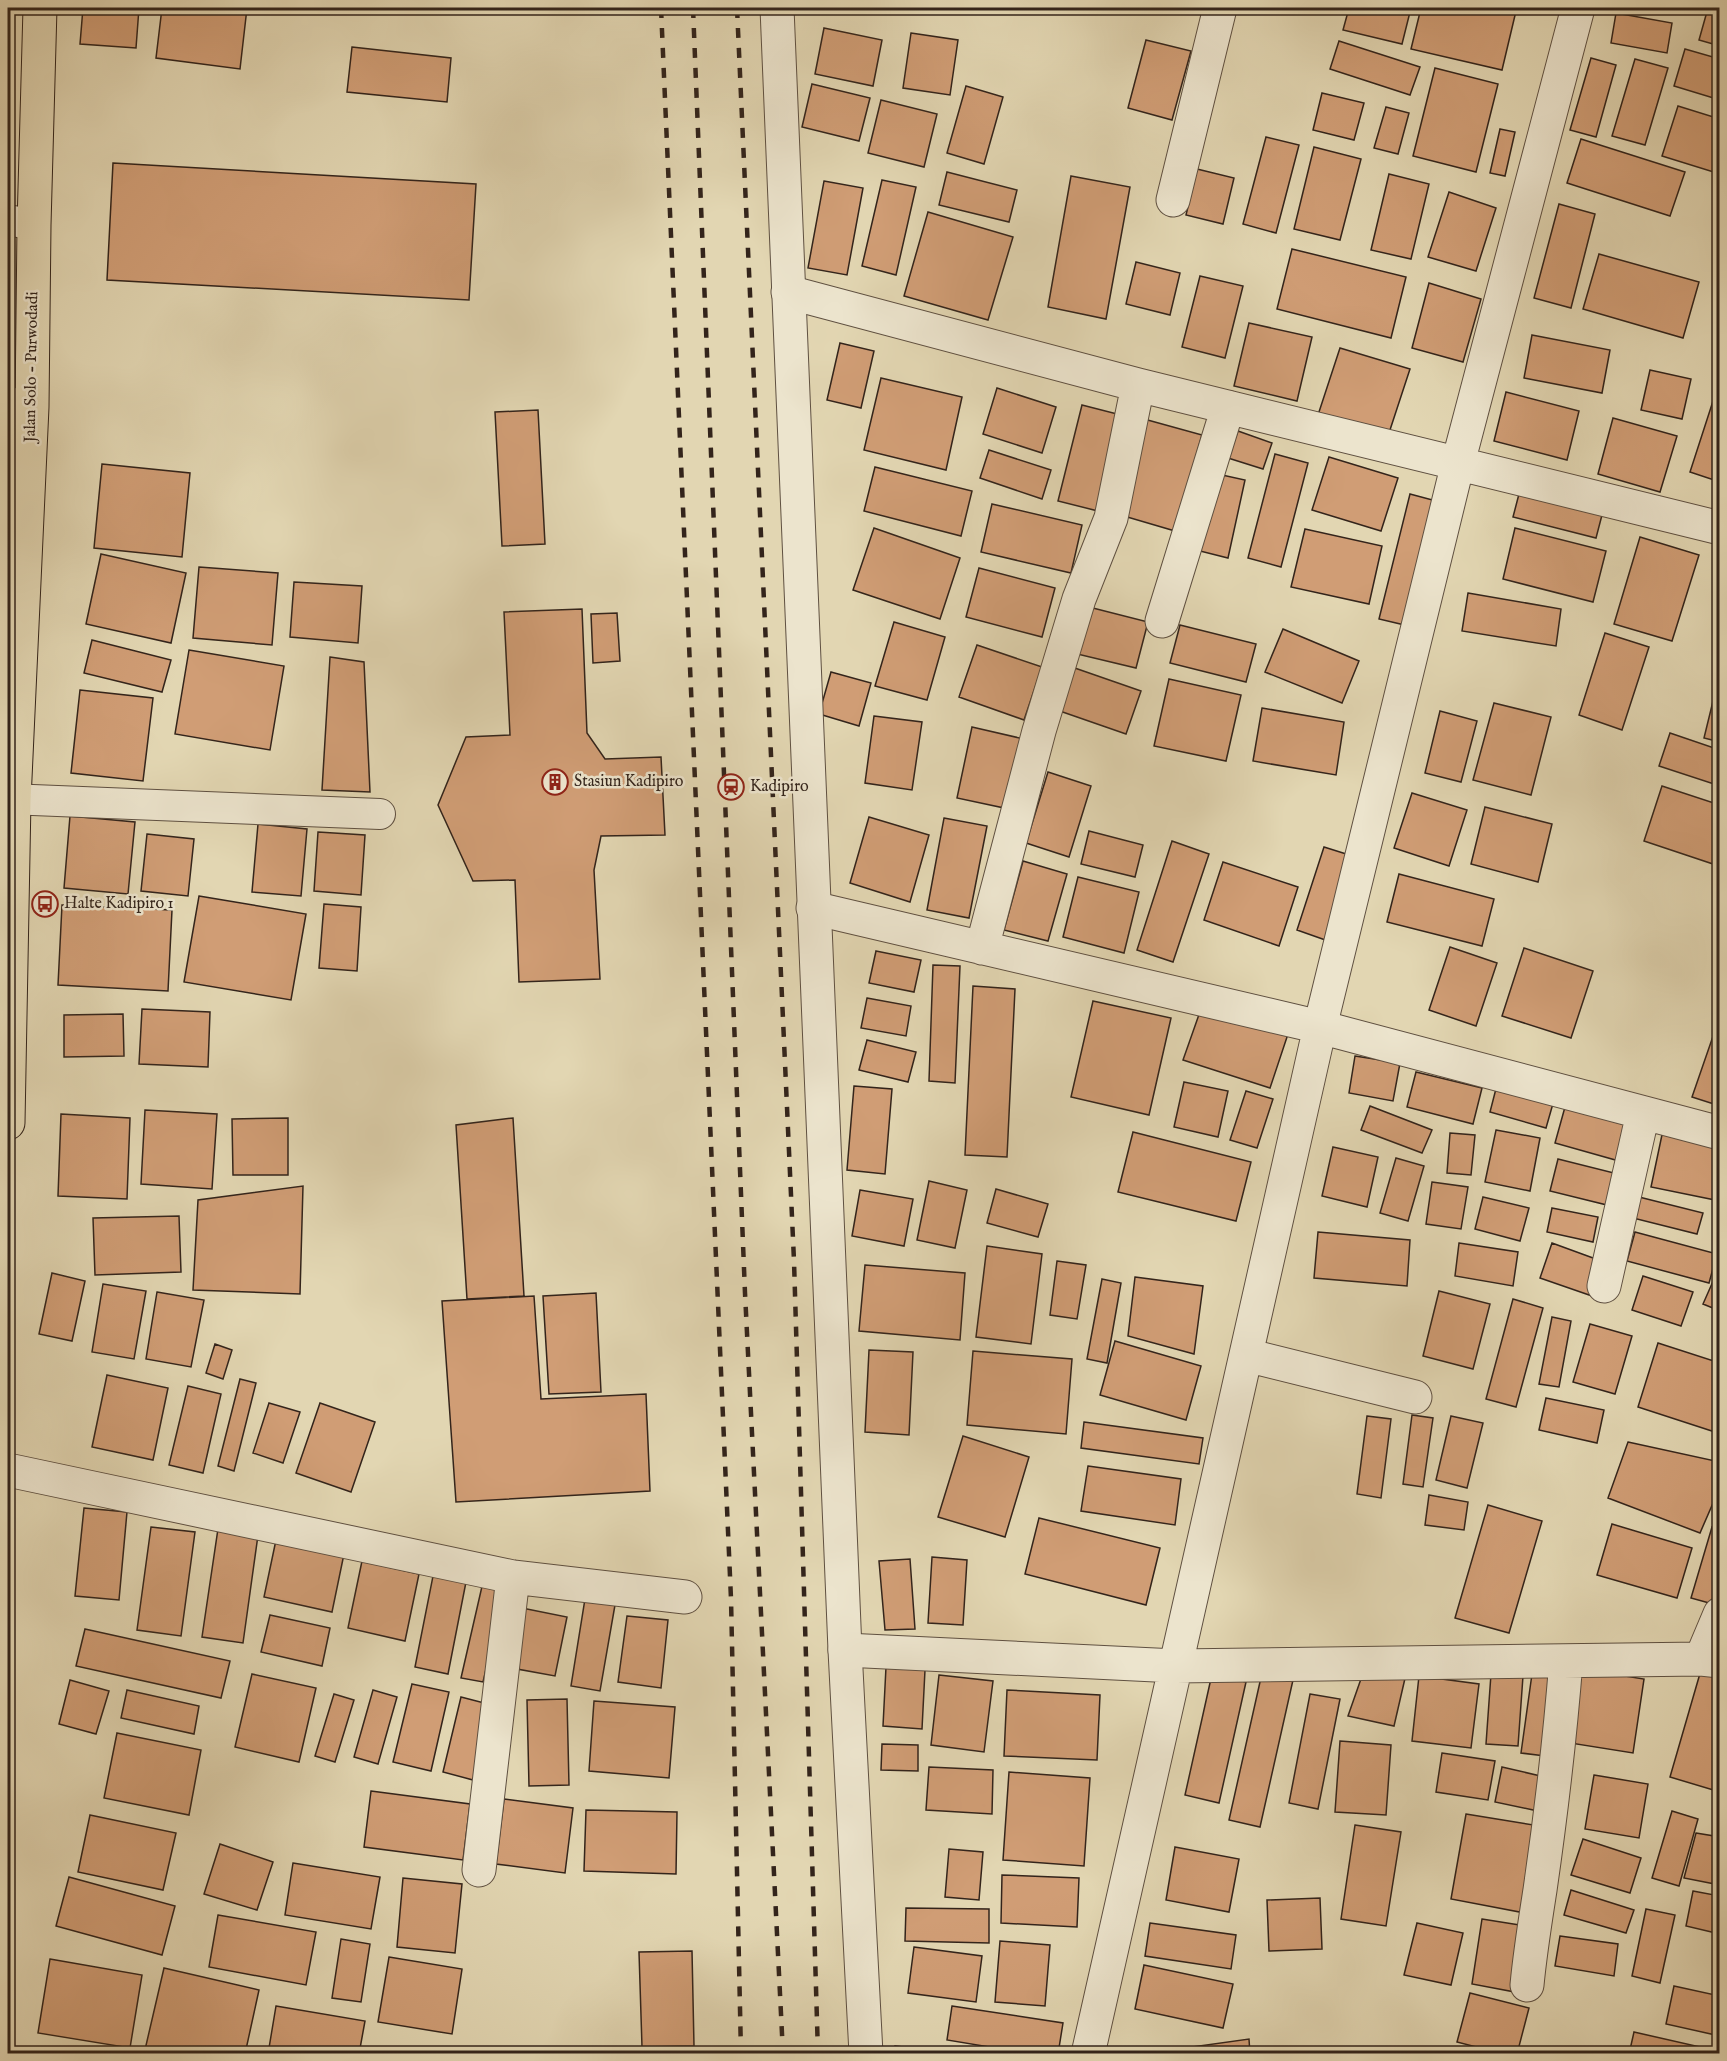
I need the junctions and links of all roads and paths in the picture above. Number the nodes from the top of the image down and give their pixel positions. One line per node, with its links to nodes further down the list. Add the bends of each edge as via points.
1 (40, 8): 6 (main road, Jalan Solo - Purwodadi)
2 (777, 8): 7 (street)
3 (1220, 8): 5 (street)
4 (1578, 8): 11 (street)
5 (1173, 200)
6 (21, 222): 9 (main road, Jalan Solo - Purwodadi)
7 (788, 292): 8 (street); 16 (street)
8 (1138, 385): 10 (street); 17 (street, via 1111,518 1079,599)
9 (20, 404): 14 (main road, Jalan Solo - Purwodadi)
10 (1228, 407): 11 (street); 13 (street)
11 (1458, 464): 12 (street); 18 (street)
12 (1719, 528)
13 (1162, 621)
14 (11, 799): 15 (lane); 20 (main road, Jalan Solo - Purwodadi)
15 (380, 814)
16 (813, 908): 17 (street); 29 (street)
17 (982, 948): 18 (street)
18 (1320, 1027): 19 (street); 23 (street)
19 (1643, 1113): 21 (street); 22 (street)
20 (8, 1123)
21 (1719, 1133)
22 (1604, 1286)
23 (1246, 1355): 24 (street); 32 (street)
24 (1415, 1397)
25 (8, 1470): 26 (street)
26 (513, 1577): 27 (street); 33 (street)
27 (685, 1597)
28 (1719, 1614): 30 (street)
29 (845, 1650): 32 (street); 35 (street)
30 (1710, 1660): 31 (street)
31 (1566, 1661): 32 (street); 34 (street)
32 (1176, 1666): 36 (street)
33 (480, 1870)
34 (1527, 1985)
35 (866, 2054)
36 (1088, 2054)

